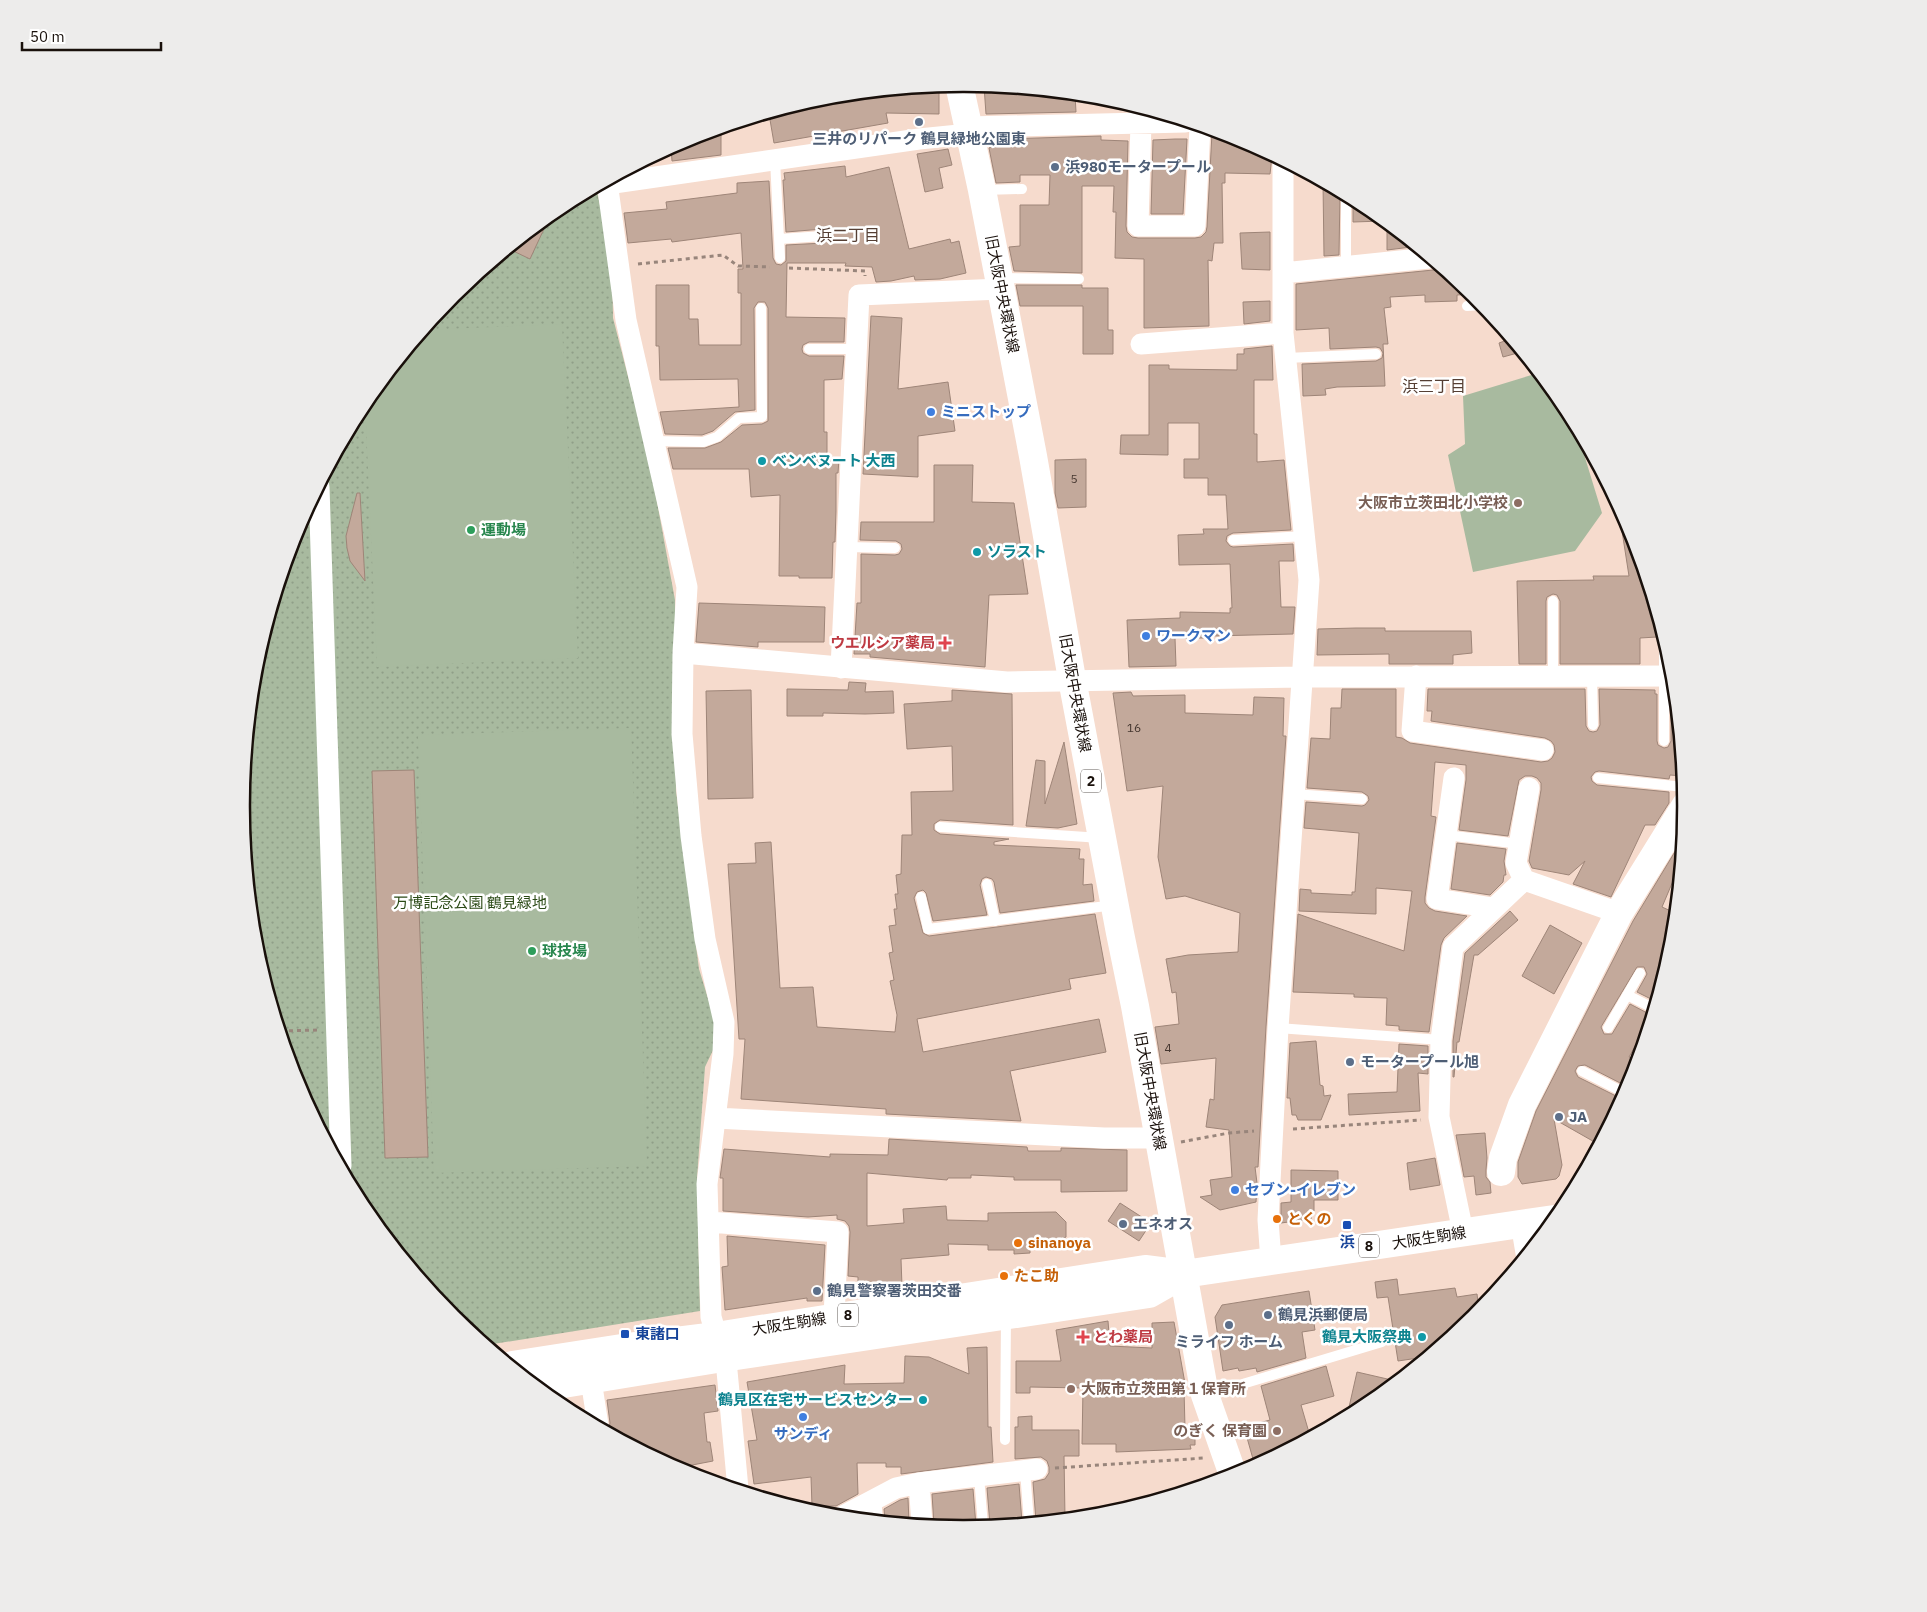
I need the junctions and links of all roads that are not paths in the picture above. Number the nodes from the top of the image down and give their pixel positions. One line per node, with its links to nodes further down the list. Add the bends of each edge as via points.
1 (961, 92): 4 (main road, 旧大阪中央環状線 / 2)
2 (1167, 122): 3 (street)
3 (1141, 123): 4 (street); 5 (street, via 1138,226 1195,226)
4 (969, 130): 6 (street); 11 (main road, 旧大阪中央環状線 / 2)
5 (1200, 133)
6 (775, 160): 8 (street); 14 (lane)
7 (1283, 168): 18 (street)
8 (620, 181)
9 (608, 188): 30 (street, via 626,320)
10 (1022, 189): 11 (lane)
11 (982, 190): 20 (main road, 旧大阪中央環状線 / 2)
12 (1346, 204): 17 (lane)
13 (823, 236): 14 (lane)
14 (779, 239): 16 (lane)
15 (1417, 256): 17 (street)
16 (778, 263)
17 (1346, 266): 18 (street)
18 (1283, 273): 24 (street)
19 (1080, 279): 20 (lane)
20 (1000, 283): 27 (street, via 859,295); 44 (main road, 旧大阪中央環状線 / 2)
21 (1467, 306): 22 (lane)
22 (1472, 306)
23 (761, 308): 30 (lane, via 762,417 739,418 717,437 703,442)
24 (1284, 333): 25 (street); 29 (street)
25 (1142, 344)
26 (809, 349): 27 (lane)
27 (856, 349): 34 (street)
28 (1376, 354): 29 (lane)
29 (1286, 358): 32 (street)
30 (654, 441): 37 (street, via 687,587)
31 (319, 500): 77 (street)
32 (1305, 536): 33 (lane); 43 (street, via 1310,580)
33 (1233, 540)
34 (846, 547): 35 (lane); 38 (street)
35 (895, 548)
36 (1553, 601): 40 (lane)
37 (683, 652): 38 (street); 75 (street, via 682,734 691,836 705,939 724,1022)
38 (841, 668): 44 (street, via 1007,682)
39 (1416, 676): 40 (street); 43 (street); 48 (street, via 1412,731)
40 (1553, 676): 41 (street)
41 (1592, 676): 42 (street); 46 (lane)
42 (1665, 676)
43 (1302, 677): 44 (street); 53 (street)
44 (1072, 679): 58 (main road, 旧大阪中央環状線 / 2)
45 (1667, 691): 47 (lane)
46 (1593, 725)
47 (1664, 741)
48 (1543, 750)
49 (1454, 778): 57 (street)
50 (1598, 778): 51 (lane)
51 (1676, 786)
52 (1530, 788): 59 (street)
53 (1294, 794): 54 (lane); 70 (street)
54 (1362, 800)
55 (1676, 821): 65 (main road)
56 (940, 827): 58 (lane)
57 (1446, 835): 59 (lane); 64 (street, via 1438,899)
58 (1102, 838): 63 (main road, 旧大阪中央環状線 / 2)
59 (1520, 844): 60 (street, via 1516,863)
60 (1524, 880): 64 (street); 65 (street)
61 (988, 884): 66 (lane)
62 (921, 897): 66 (lane, via 928,929)
63 (1114, 905): 66 (lane); 76 (main road, 旧大阪中央環状線 / 2)
64 (1493, 908): 72 (street, via 1453,947)
65 (1620, 913): 78 (main road, via 1522,1104)
66 (995, 920)
67 (1640, 973): 68 (lane)
68 (1627, 995): 69 (lane); 71 (lane)
69 (1648, 1006)
70 (1278, 1028): 72 (lane); 84 (street, via 1268,1220)
71 (1608, 1028)
72 (1440, 1040): 82 (street, via 1439,1118)
73 (1582, 1070): 74 (lane)
74 (1618, 1089)
75 (715, 1118): 76 (street); 80 (street, via 707,1184)
76 (1159, 1142): 85 (main road, 旧大阪中央環状線 / 2)
77 (341, 1153)
78 (1501, 1172)
79 (1544, 1220): 81 (main road, 大阪生駒線 / 8)
80 (709, 1222): 87 (street, via 838,1232); 89 (street, via 711,1317)
81 (1521, 1223): 82 (main road, 大阪生駒線 / 8); 83 (street)
82 (1464, 1232): 84 (main road, 大阪生駒線 / 8)
83 (1525, 1246)
84 (1271, 1261): 85 (main road, 大阪生駒線 / 8)
85 (1184, 1274): 86 (main road, 大阪生駒線 / 8, via 1149,1294); 87 (main road, 大阪生駒線 / 8, via 1145,1269); 93 (main road, 旧大阪中央環状線 / 2)
86 (1006, 1315): 89 (main road, 大阪生駒線 / 8); 95 (lane)
87 (834, 1317): 89 (main road, 大阪生駒線 / 8)
88 (1382, 1342): 93 (lane)
89 (720, 1347): 90 (main road, 大阪生駒線 / 8, via 628,1347); 91 (main road, 大阪生駒線 / 8); 99 (street, via 727,1371)
90 (519, 1364)
91 (591, 1380): 92 (main road, 大阪生駒線 / 8); 94 (street)
92 (549, 1386)
93 (1205, 1395): 96 (main road, 旧大阪中央環状線 / 2)
94 (597, 1418)
95 (1005, 1440)
96 (1230, 1466)
97 (1031, 1470): 98 (street); 104 (lane)
98 (979, 1476): 100 (street); 106 (lane)
99 (737, 1483)
100 (919, 1483): 101 (street, via 896,1488); 105 (street)
101 (876, 1498): 102 (street); 103 (lane)
102 (853, 1510)
103 (877, 1514)
104 (1029, 1516)
105 (922, 1518)
106 (983, 1519)

